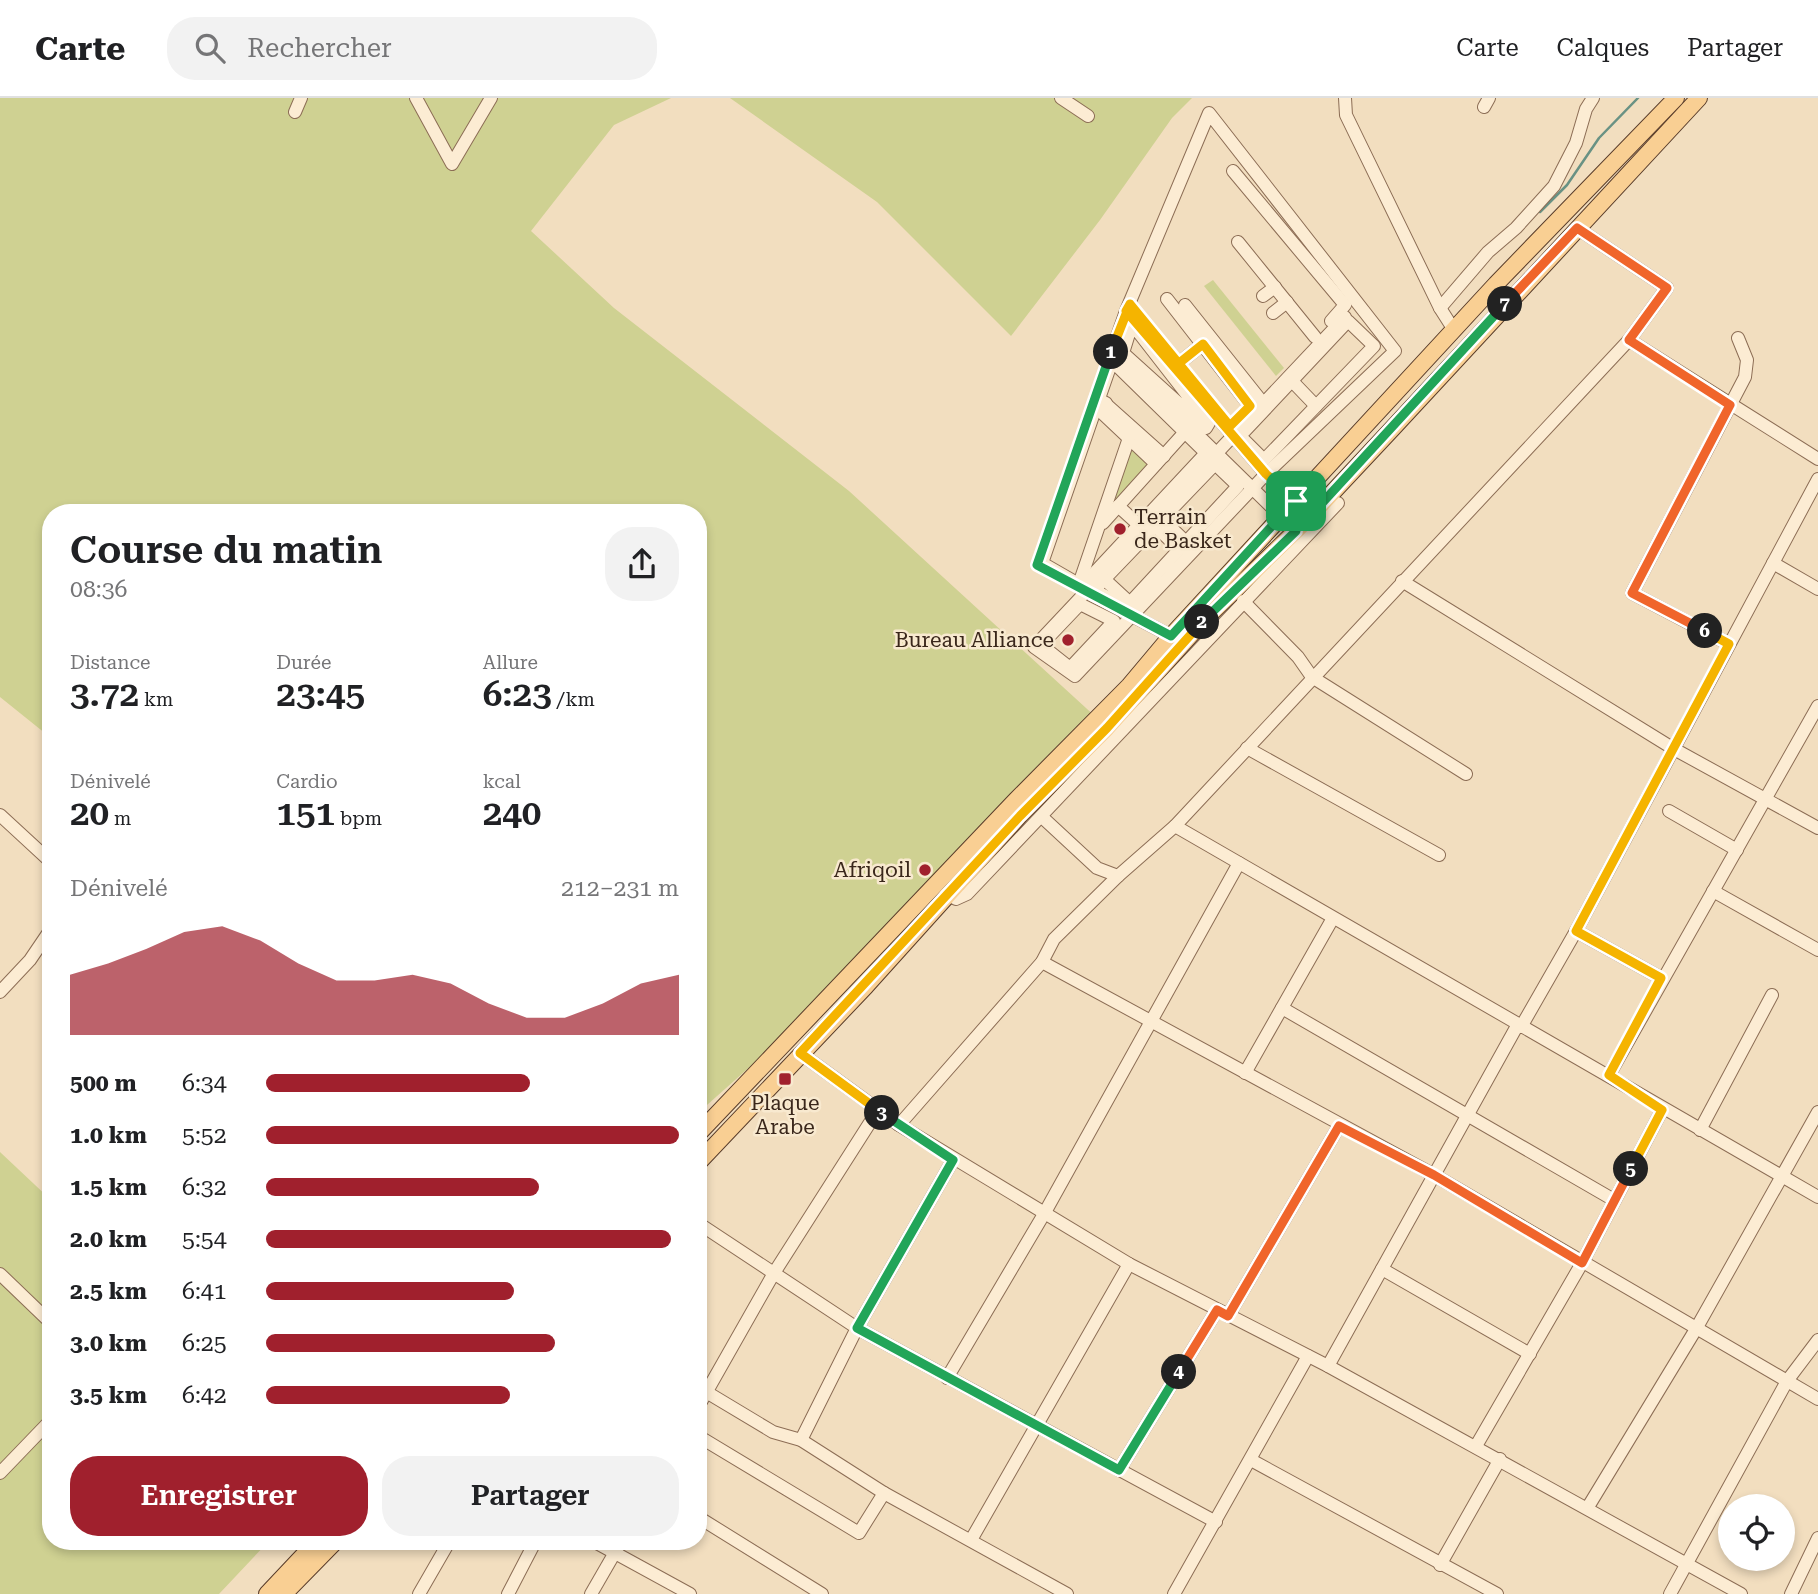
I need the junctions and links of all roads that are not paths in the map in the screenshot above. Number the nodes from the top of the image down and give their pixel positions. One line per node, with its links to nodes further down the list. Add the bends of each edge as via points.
1 (301, 98): 9 (street)
2 (416, 98): 3 (street, via 452,164)
3 (491, 98)
4 (1061, 98): 10 (street)
5 (1345, 98): 19 (street, via 1346,115)
6 (1593, 98): 19 (street, via 1554,186)
7 (1676, 98): 23 (main road)
8 (1699, 98): 12 (main road)
9 (295, 112)
10 (1088, 116)
11 (1233, 171): 24 (street, via 1345,305)
12 (1577, 228): 26 (street, via 1667,288); 47 (main road)
13 (1238, 242): 14 (street)
14 (1283, 292): 15 (street); 20 (street); 24 (street)
15 (1263, 296)
16 (1167, 299): 27 (street)
17 (1185, 305): 32 (street)
18 (1128, 308): 28 (street); 29 (street); 36 (street); 41 (street, via 1209,113 1395,352)
19 (1440, 308): 23 (street)
20 (1273, 313)
21 (1345, 317): 36 (street)
22 (1132, 324): 22 (street, via 1209,423 1206,428 1124,353)
23 (1454, 330): 44 (main road)
24 (1315, 337): 32 (street)
25 (1738, 338): 34 (street, via 1746,369)
26 (1629, 340): 34 (street); 55 (street)
27 (1203, 344): 29 (street); 32 (street)
28 (1112, 351): 38 (street); 56 (street, via 1037,565)
29 (1178, 364): 32 (street, via 1230,426)
30 (1294, 379): 33 (street); 33 (street, via 1240,436 1264,460); 33 (street, via 1348,321 1374,346)
31 (1103, 400): 35 (street, via 1112,361); 37 (street, via 1102,413); 40 (street); 56 (street, via 1042,563)
32 (1255, 402)
33 (1319, 402)
34 (1730, 405): 39 (street); 62 (street, via 1632,593)
35 (1185, 432): 40 (street); 50 (street, via 1206,453)
36 (1233, 435): 38 (street); 41 (street)
37 (1129, 439): 40 (street); 51 (street)
38 (1216, 451): 43 (street); 56 (street)
39 (1818, 458)
40 (1160, 460): 46 (street)
41 (1266, 474): 43 (street); 44 (street)
42 (1818, 479): 54 (street)
43 (1254, 487): 48 (street); 60 (street)
44 (1296, 501): 47 (street); 48 (main road)
45 (1338, 503): 58 (street)
46 (1118, 506): 50 (street); 51 (street)
47 (1312, 514): 52 (main road)
48 (1281, 516): 52 (street); 61 (main road)
49 (1158, 523): 53 (street); 53 (street, via 1215,464 1238,486); 60 (street, via 1104,579)
50 (1139, 525): 56 (street)
51 (1099, 528): 56 (street)
52 (1296, 531): 80 (main road, via 1206,618)
53 (1183, 546): 60 (street)
54 (1773, 563): 57 (street); 62 (street)
55 (1402, 581): 63 (street); 66 (street)
56 (1082, 587): 60 (street); 60 (street, via 1034,647 1074,676)
57 (1818, 589)
58 (1242, 601): 63 (street); 71 (street)
59 (1080, 604): 59 (street, via 1114,621 1070,668 1041,645)
60 (1130, 609): 61 (street)
61 (1171, 636): 99 (main road, via 1129,686)
62 (1729, 644): 66 (street)
63 (1312, 677): 65 (street); 67 (street)
64 (1818, 706): 68 (street)
65 (1247, 748): 72 (street); 76 (street)
66 (1674, 749): 68 (street); 82 (street)
67 (1466, 774)
68 (1765, 799): 73 (street); 74 (street)
69 (1669, 811): 74 (street)
70 (0, 815): 75 (street)
71 (1042, 817): 78 (street, via 1097,868); 80 (street, via 967,894 956,898)
72 (1175, 826): 77 (street); 78 (street)
73 (1818, 828)
74 (1737, 850): 79 (street)
75 (42, 854)
76 (1439, 855)
77 (1239, 863): 81 (street); 90 (street)
78 (1118, 876): 85 (street, via 1054,939)
79 (1713, 891): 84 (street); 86 (street)
80 (946, 894): 92 (main road)
81 (1333, 918): 89 (street); 91 (street)
82 (1576, 931): 86 (street); 91 (street)
83 (42, 942): 87 (street)
84 (1818, 950)
85 (1042, 962): 90 (street); 100 (street)
86 (1661, 978): 94 (street)
87 (0, 992)
88 (1772, 995): 102 (street)
89 (1282, 1008): 93 (street); 98 (street)
90 (1152, 1023): 93 (street); 109 (street)
91 (1519, 1026): 94 (street); 98 (street)
92 (800, 1053): 95 (street); 103 (main road)
93 (1245, 1073): 101 (street)
94 (1609, 1075): 96 (street)
95 (878, 1110): 100 (street); 114 (street)
96 (1662, 1110): 102 (street); 108 (street)
97 (1818, 1112): 106 (street)
98 (1468, 1115): 105 (street); 108 (street)
99 (707, 1125)
100 (899, 1125): 104 (street)
101 (1339, 1126): 105 (street); 116 (street)
102 (1700, 1130): 106 (street)
103 (707, 1153)
104 (953, 1160): 109 (street); 118 (street)
105 (1434, 1175): 111 (street); 113 (street)
106 (1781, 1177): 107 (street); 119 (street)
107 (1818, 1197)
108 (1614, 1199): 111 (street)
109 (1044, 1214): 112 (street); 124 (street)
110 (707, 1229): 114 (street)
111 (1582, 1263): 119 (street); 121 (street)
112 (1129, 1264): 116 (street); 128 (street)
113 (1382, 1269): 121 (street); 123 (street)
114 (774, 1273): 118 (street); 126 (street)
115 (0, 1274): 117 (street)
116 (1223, 1313): 122 (street); 135 (street)
117 (42, 1314)
118 (857, 1328): 124 (street); 130 (street)
119 (1696, 1329): 125 (street); 138 (street)
120 (1818, 1340): 125 (street)
121 (1530, 1354): 132 (street)
122 (1308, 1356): 123 (street); 134 (street)
123 (1328, 1366): 132 (street)
124 (947, 1378): 128 (street)
125 (1787, 1381): 127 (street); 149 (street)
126 (708, 1393): 130 (street, via 773,1432)
127 (1818, 1399)
128 (1036, 1424): 135 (street); 142 (street)
129 (42, 1429): 136 (street)
130 (801, 1440): 137 (street)
131 (707, 1441): 137 (street, via 859,1532)
132 (1476, 1446): 133 (street)
133 (1500, 1459): 138 (street); 150 (street)
134 (1251, 1460): 139 (street); 150 (street)
135 (1119, 1470): 139 (street)
136 (0, 1473)
137 (884, 1493): 142 (street)
138 (1588, 1507): 149 (street)
139 (1216, 1522): 159 (street)
140 (707, 1523): 157 (street)
141 (1818, 1538): 163 (street)
142 (971, 1540): 158 (street)
143 (308, 1550): 151 (main road)
144 (327, 1550): 152 (main road)
145 (444, 1550): 153 (street)
146 (531, 1550): 154 (street)
147 (617, 1550): 155 (street)
148 (621, 1550): 156 (street)
149 (1685, 1563): 161 (street); 162 (street)
150 (1440, 1565): 160 (street)
151 (267, 1594)
152 (284, 1594)
153 (419, 1594)
154 (508, 1594)
155 (592, 1594)
156 (690, 1594)
157 (822, 1594)
158 (1067, 1594)
159 (1174, 1594)
160 (1497, 1594)
161 (1670, 1594)
162 (1741, 1594)
163 (1791, 1594)

